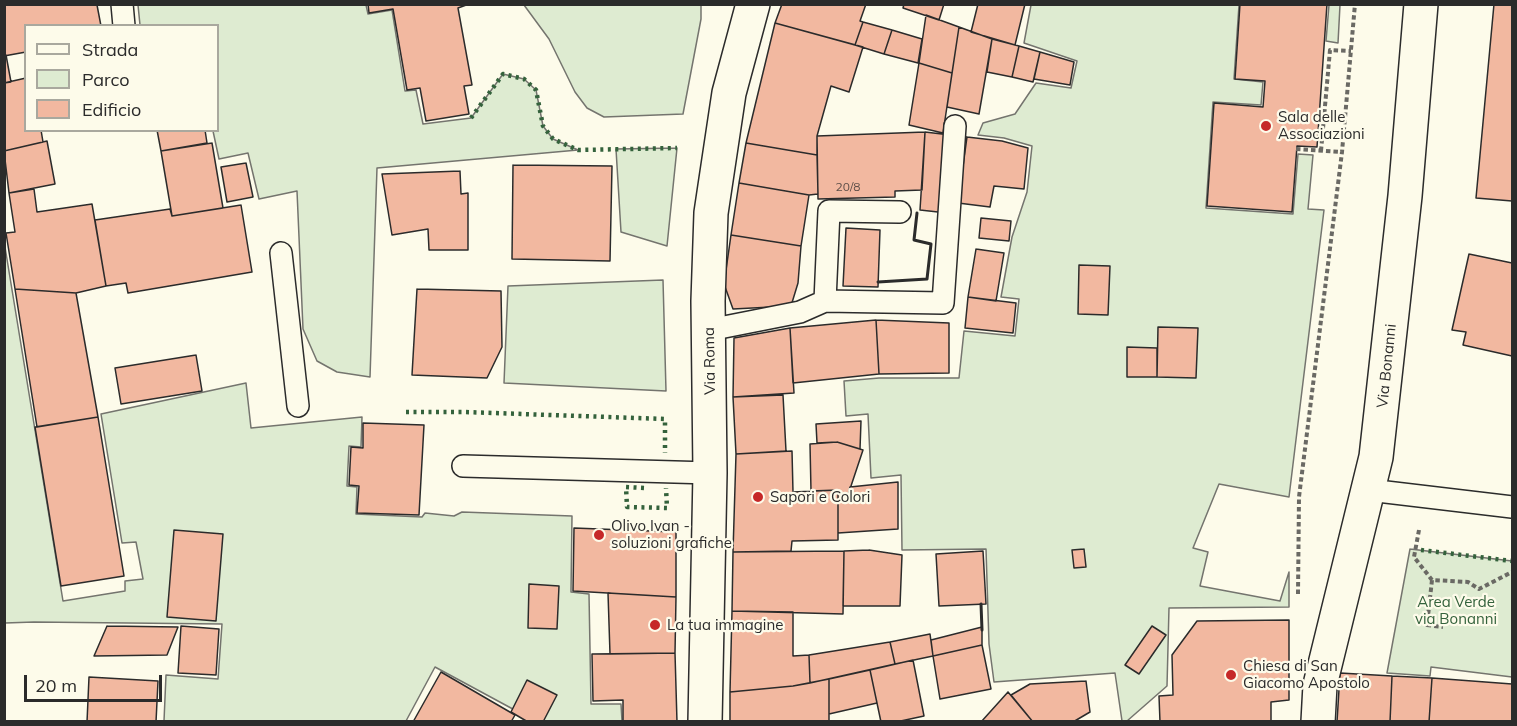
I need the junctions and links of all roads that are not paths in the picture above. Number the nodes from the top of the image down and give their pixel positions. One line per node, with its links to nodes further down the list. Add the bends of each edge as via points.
1 (122, 4): 4 (lane)
2 (753, 4): 9 (main road, Via Roma, via 729,93 711,213)
3 (1421, 4): 13 (main road, Via Bonanni, via 1398,267)
4 (124, 24)
5 (955, 126): 8 (lane, via 943,303)
6 (900, 212): 8 (lane, via 829,211)
7 (281, 253): 10 (lane)
8 (825, 301): 9 (lane, via 800,312)
9 (709, 330): 12 (main road, Via Roma)
10 (298, 406)
11 (463, 466): 12 (lane)
12 (711, 473): 15 (main road, Via Roma)
13 (1369, 490): 14 (lane); 16 (main road, Via Bonanni, via 1320,685)
14 (1512, 507)
15 (705, 722)
16 (1318, 722)

